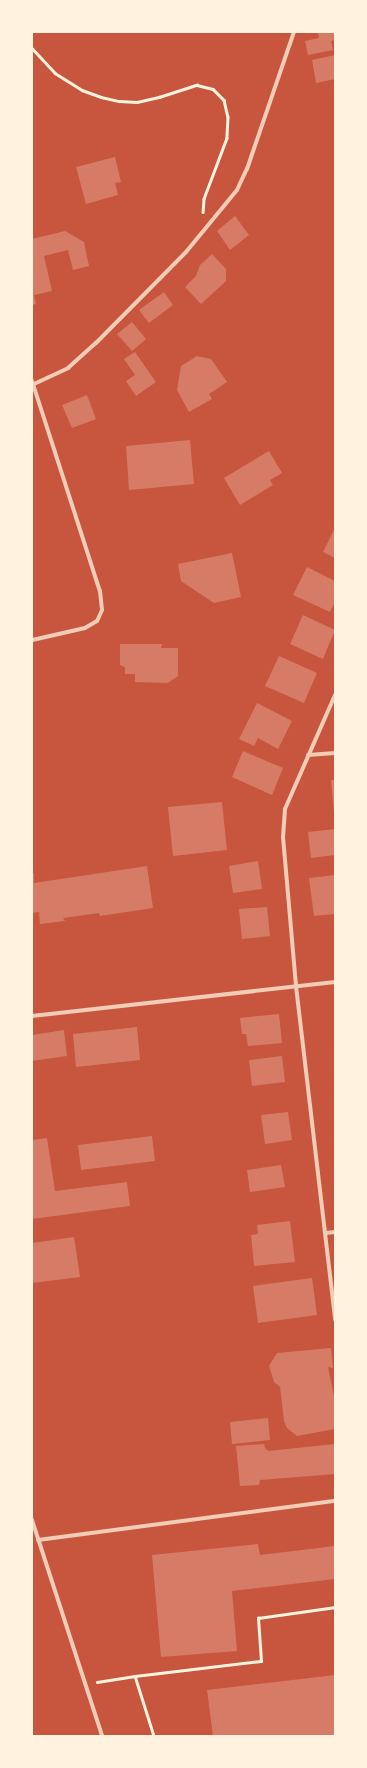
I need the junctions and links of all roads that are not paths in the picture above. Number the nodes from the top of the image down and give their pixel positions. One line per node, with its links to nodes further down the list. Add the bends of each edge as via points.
1 (294, 32): 2 (street, via 247,169 237,190 186,252 74,363)
2 (33, 383): 3 (street, via 42,418 100,591 102,610 97,621 85,628)
3 (32, 640)
4 (335, 695): 6 (street)
5 (335, 753): 6 (street)
6 (308, 755): 8 (street, via 284,809 283,837)
7 (335, 982): 8 (street)
8 (296, 986): 9 (street); 11 (street)
9 (32, 1016)
10 (335, 1232): 11 (street)
11 (326, 1233): 12 (street)
12 (335, 1320)
13 (335, 1500): 15 (street)
14 (32, 1520): 15 (street)
15 (38, 1540): 16 (street)
16 (102, 1736)

